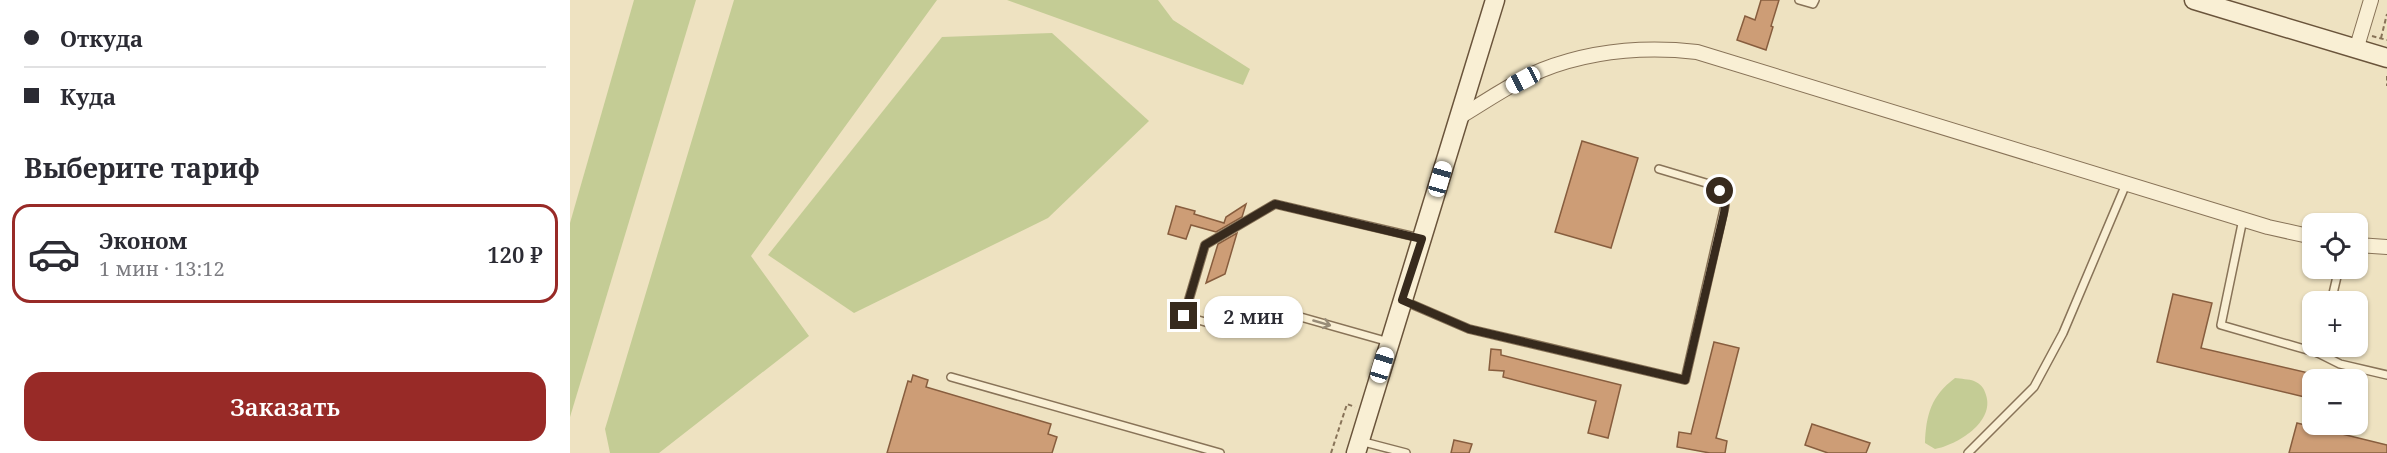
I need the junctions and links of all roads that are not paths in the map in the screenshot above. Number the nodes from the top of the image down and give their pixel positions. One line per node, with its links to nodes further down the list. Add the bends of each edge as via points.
1 (1495, 0): 8 (street)
2 (1799, 0): 3 (lane, via 1813,4)
3 (1815, 0)
4 (2371, 0): 6 (street)
5 (2198, 1): 6 (street)
6 (2356, 50): 7 (street)
7 (2387, 58)
8 (1458, 118): 10 (street, via 1551,67 1621,49 1660,48 1697,52); 13 (street)
9 (1659, 169): 16 (lane, via 1716,186 1725,205 1685,380 1469,329)
10 (2126, 184): 11 (street); 25 (lane, via 2063,333 2034,387)
11 (2243, 219): 12 (street); 18 (lane, via 2221,325)
12 (2302, 234)
13 (1422, 239): 16 (street); 17 (lane, one-way to 17, via 1275,204 1205,245 1184,316 1223,327 1251,303)
14 (2368, 246): 15 (street)
15 (2387, 247)
16 (1402, 300): 17 (street)
17 (1389, 342): 22 (street)
18 (2302, 346)
19 (2330, 357): 20 (lane, via 2340,364)
20 (2387, 375)
21 (951, 377): 23 (lane)
22 (1358, 447): 24 (lane)
23 (1220, 453)
24 (1406, 453)
25 (1968, 453)

